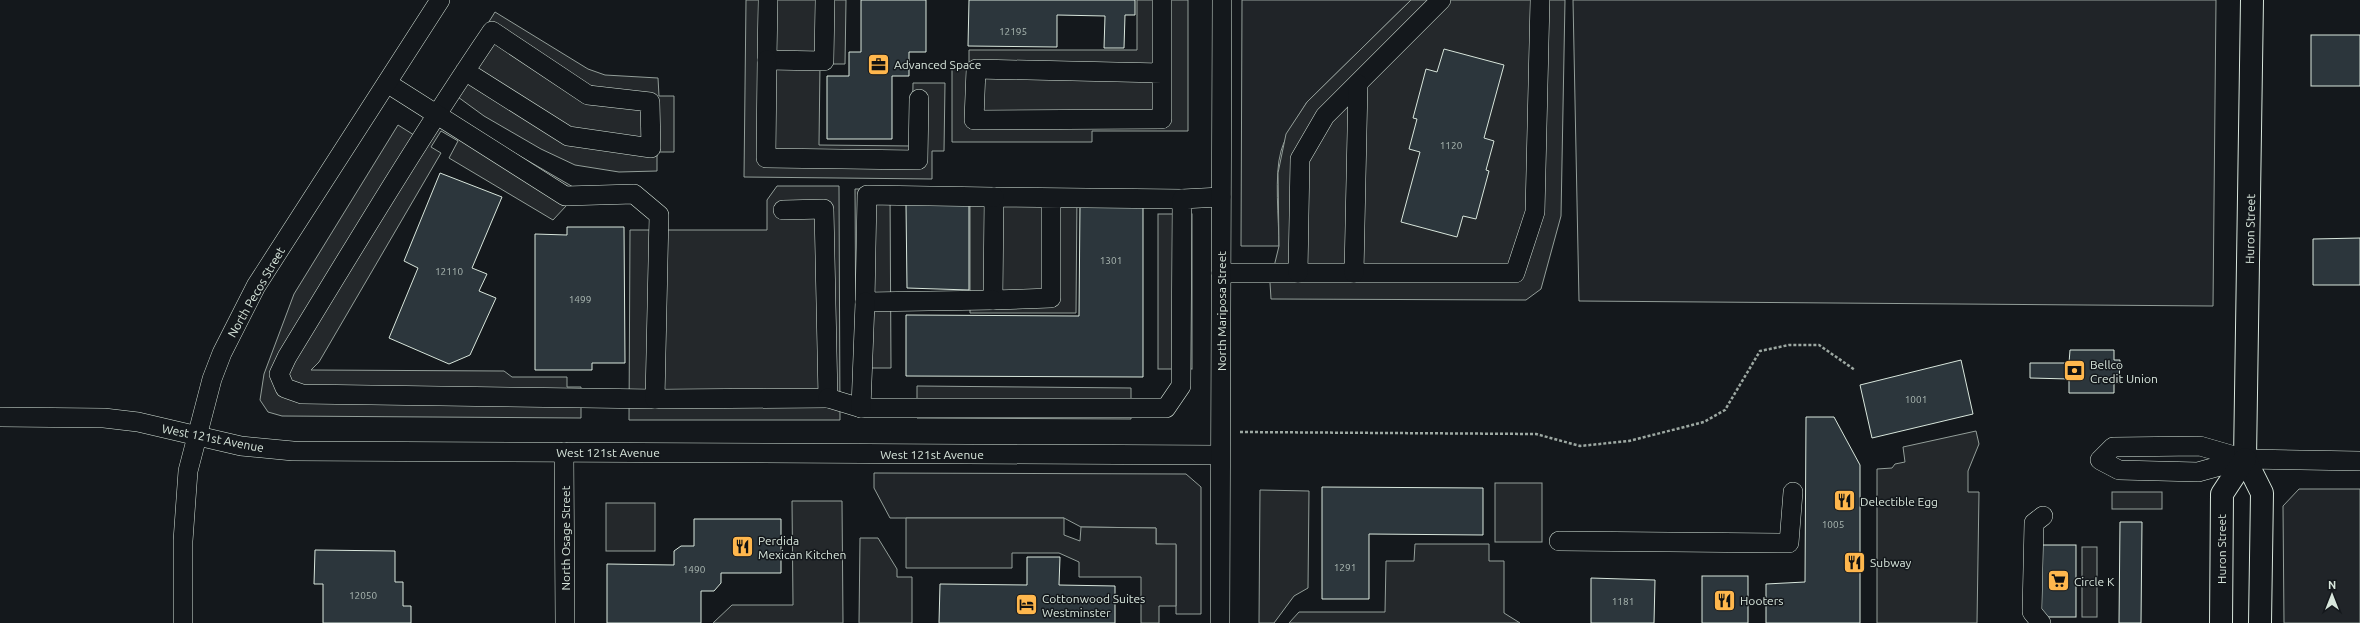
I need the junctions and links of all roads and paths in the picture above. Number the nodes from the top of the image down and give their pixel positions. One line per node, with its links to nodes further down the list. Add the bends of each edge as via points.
1 (440, 0): 12 (street, North Pecos Street)
2 (768, 0): 9 (street)
3 (826, 0): 9 (street, via 824,61)
4 (1162, 0): 11 (street)
5 (1222, 0): 16 (street, North Mariposa Street)
6 (1441, 0): 13 (street)
7 (1540, 0): 23 (street, via 1535,212 1515,273)
8 (2252, 0): 35 (main road, Huron Street)
9 (767, 60): 14 (street, via 766,158 918,160)
10 (465, 71): 10 (street, via 492,31 588,95 650,102 651,148 568,136); 15 (street)
11 (1162, 73): 11 (street, via 1162,119 974,120 976,69)
12 (387, 83): 15 (street); 32 (street, North Pecos Street, via 261,280 230,334 212,379)
13 (1358, 84): 22 (street, via 1325,116 1300,159); 23 (street)
14 (919, 99)
15 (436, 114): 28 (street, via 565,196 634,194 659,215); 28 (street, via 287,357 279,374 285,388 302,394)
16 (1221, 197): 19 (street); 21 (street, North Mariposa Street)
17 (994, 198): 18 (street); 24 (street); 25 (street, via 867,196)
18 (1051, 198): 19 (street); 24 (street, via 1051,298)
19 (1182, 199): 29 (street, via 1181,386 1166,408)
20 (783, 210): 27 (street, via 824,209)
21 (1221, 273): 22 (street); 34 (street, North Mariposa Street)
22 (1298, 273): 23 (street)
23 (1354, 273)
24 (993, 300): 25 (street)
25 (865, 302): 29 (street)
26 (1855, 370): 31 (path, via 1819,345 1789,345 1760,351 1725,410 1704,422 1628,441 1580,446 1536,434)
27 (828, 398): 28 (street); 29 (street)
28 (655, 399)
29 (861, 408)
30 (0, 417): 32 (street, West 121st Avenue, via 104,418 138,422)
31 (1240, 432)
32 (196, 437): 33 (street, West 121st Avenue, via 254,448 293,451); 40 (street, North Pecos Street, via 186,488)
33 (564, 452): 34 (street, West 121st Avenue); 41 (street, North Osage Street)
34 (1220, 455): 42 (street, North Mariposa Street)
35 (2245, 459): 35 (street, via 2200,446 2113,447 2100,460 2119,470 2198,472); 36 (street); 44 (main road, Huron Street, via 2222,494); 45 (main road, Huron Street, via 2262,493)
36 (2360, 461)
37 (1793, 492): 39 (street, via 1789,543)
38 (2043, 516): 43 (street, via 2034,523 2032,612)
39 (1560, 542)
40 (183, 623)
41 (565, 623)
42 (1220, 623)
43 (2040, 623)
44 (2221, 623)
45 (2260, 623)

